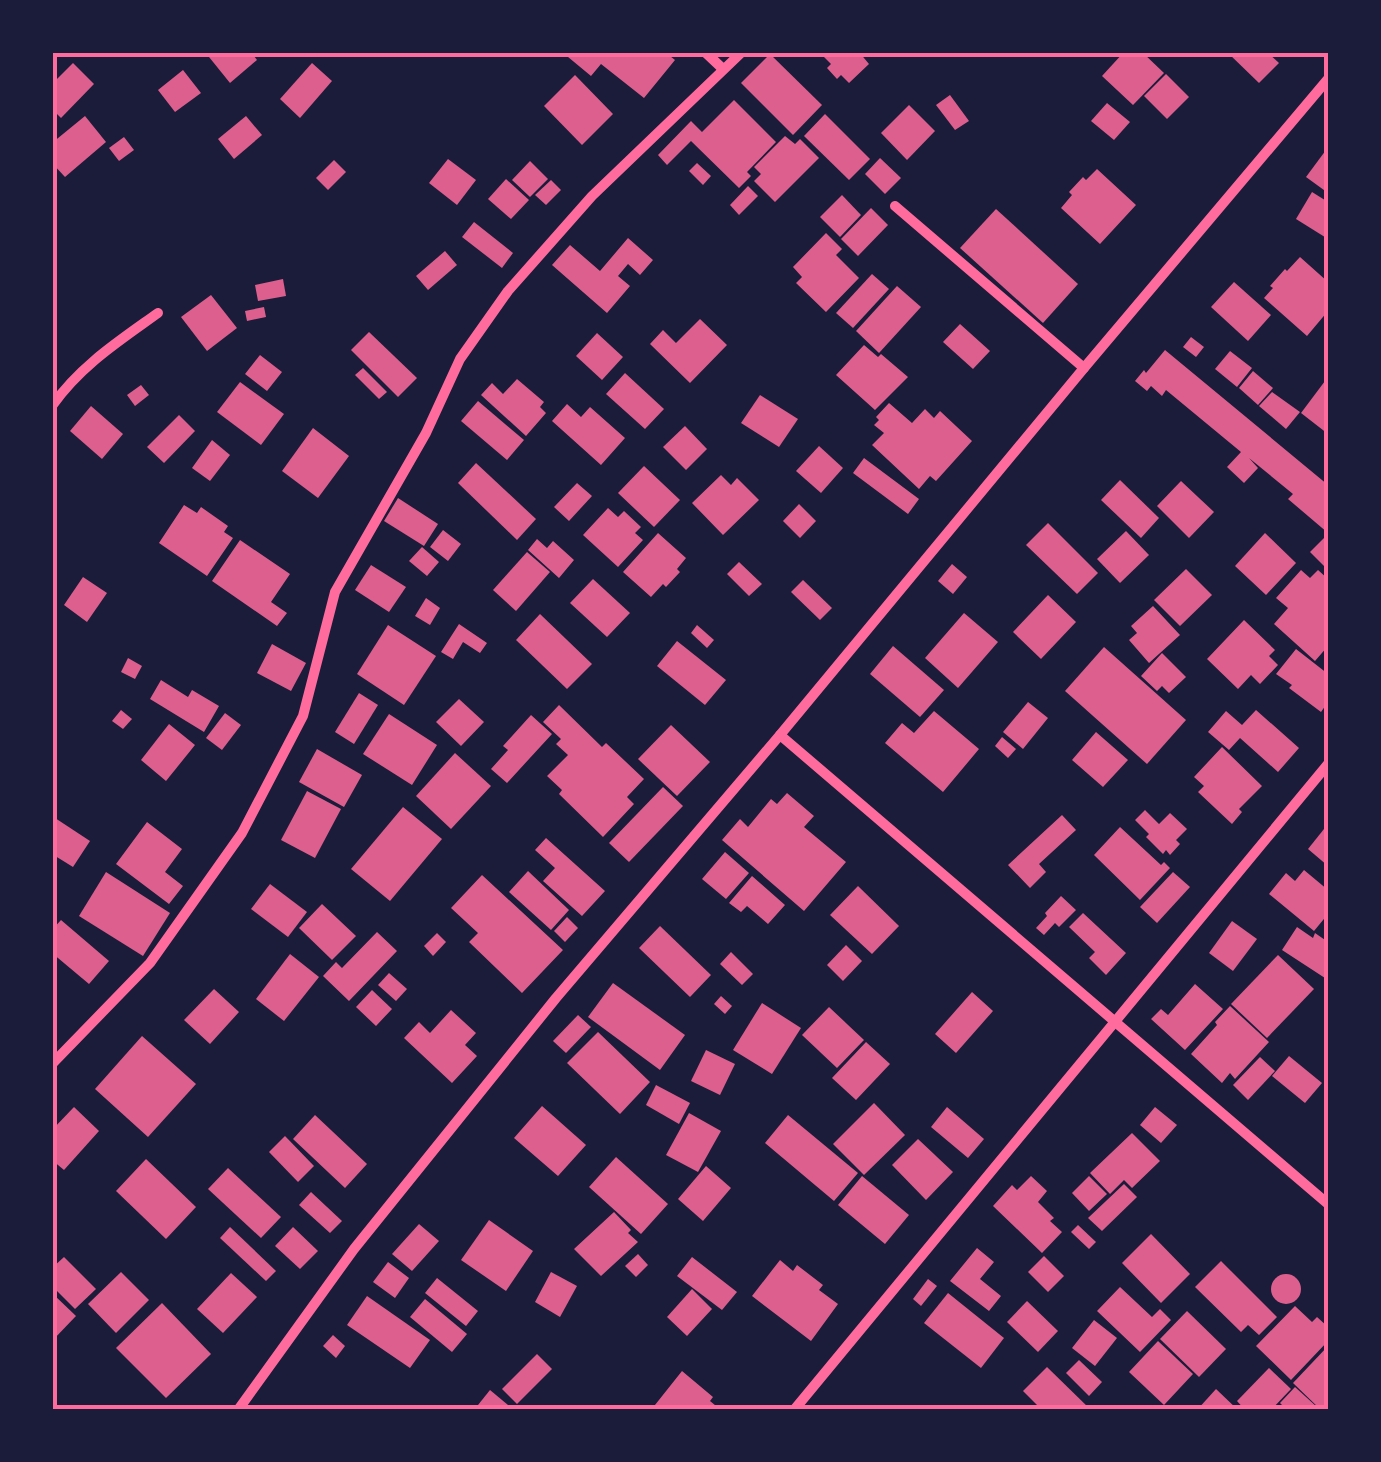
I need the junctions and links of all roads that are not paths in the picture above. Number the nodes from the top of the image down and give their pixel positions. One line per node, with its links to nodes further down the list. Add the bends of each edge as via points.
1 (705, 52): 3 (street)
2 (742, 52): 3 (street)
3 (723, 69): 12 (street, via 592,196 508,290 460,359 426,433 335,592 303,716 242,832 150,963)
4 (1328, 79): 7 (street)
5 (895, 206): 7 (street)
6 (158, 312): 8 (street, via 94,359)
7 (1084, 368): 9 (street)
8 (52, 406)
9 (780, 735): 11 (street); 14 (street, via 366,1234)
10 (1328, 764): 11 (street)
11 (1115, 1021): 13 (street); 15 (street)
12 (52, 1064)
13 (1328, 1204)
14 (238, 1410)
15 (794, 1410)

